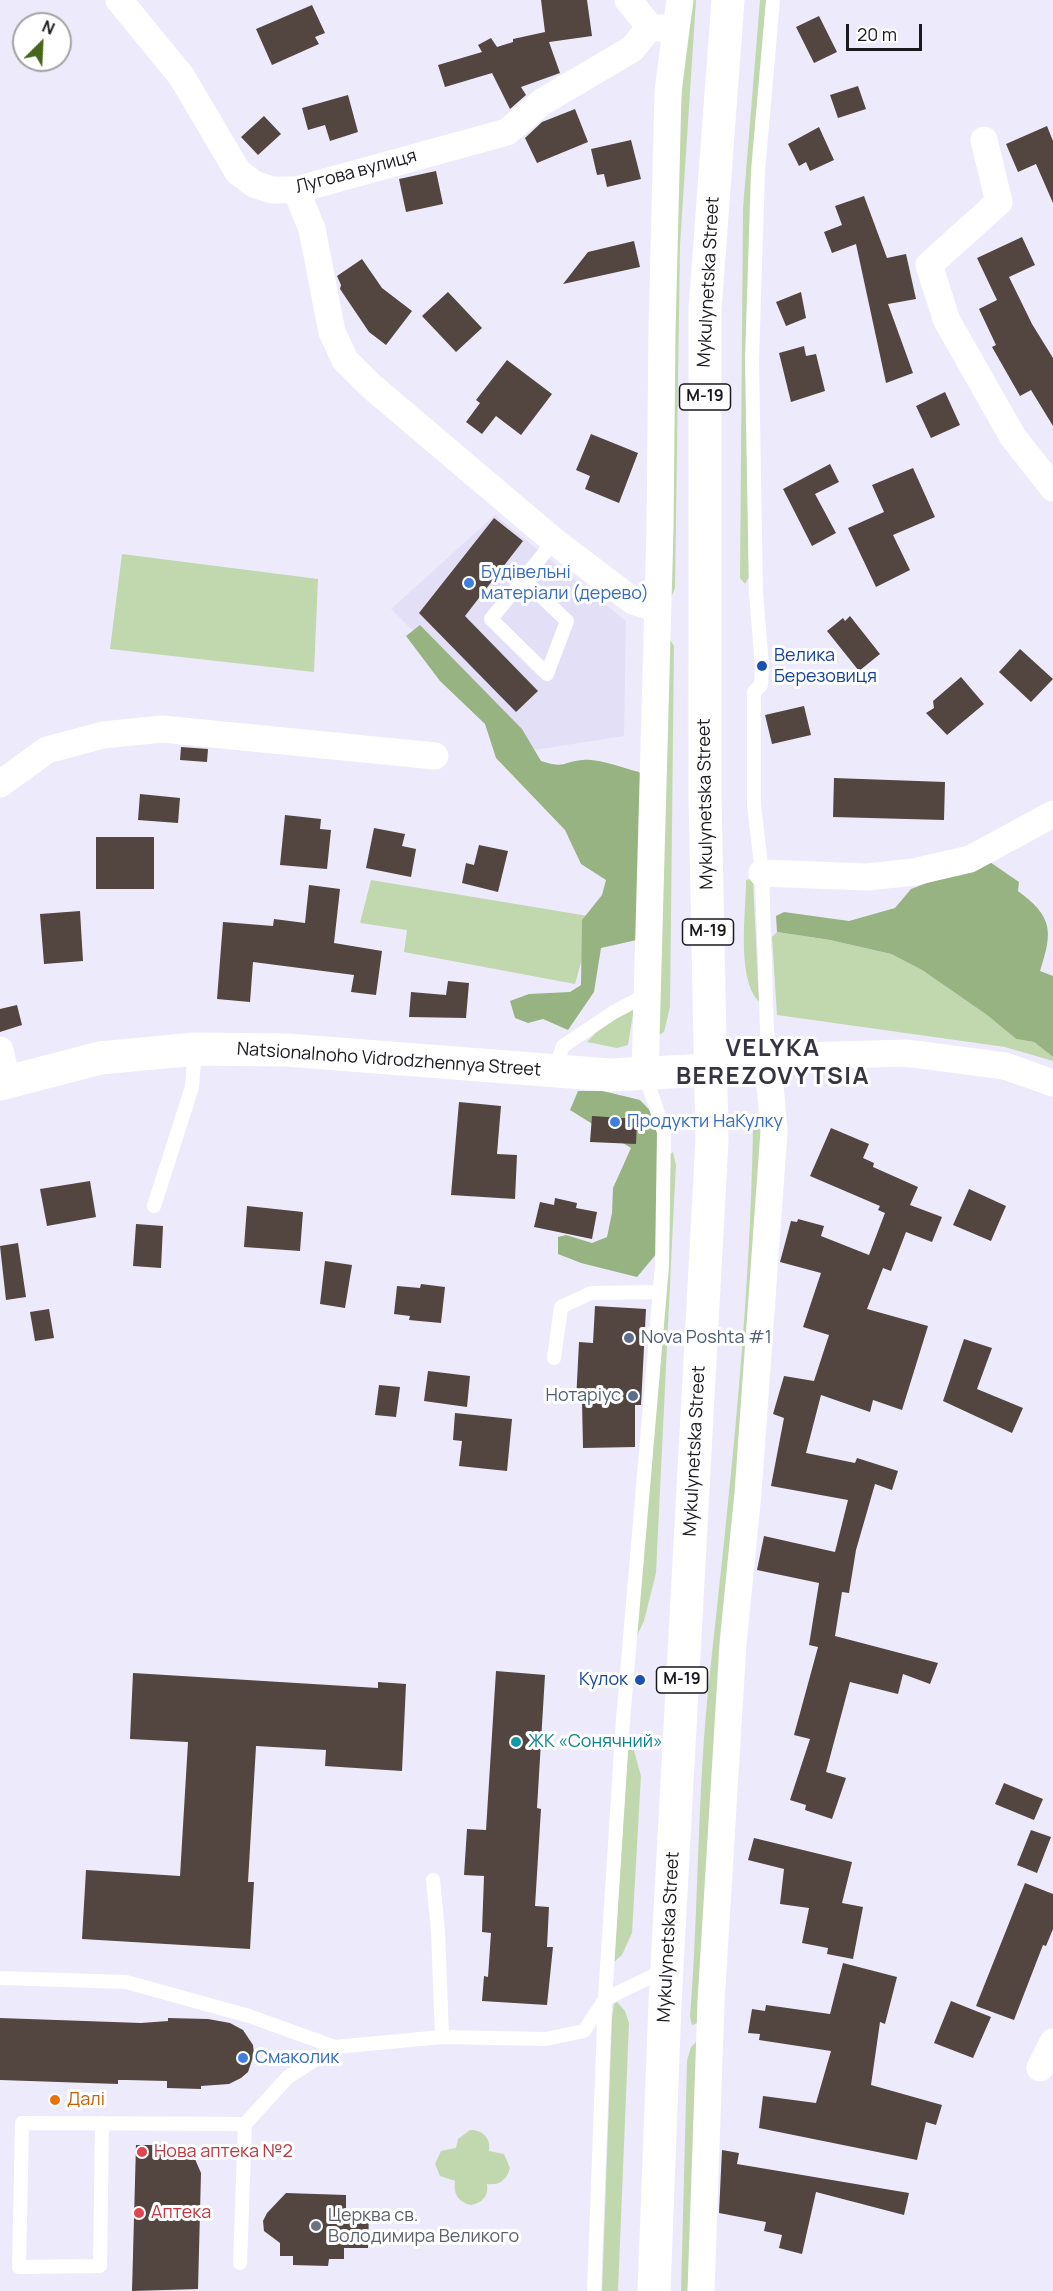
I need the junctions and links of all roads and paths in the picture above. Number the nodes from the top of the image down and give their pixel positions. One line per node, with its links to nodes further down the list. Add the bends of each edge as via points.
1 (119, 0): 9 (street, Лугова вулиця, via 182,77 238,172 254,184 272,190)
2 (628, 0): 6 (street)
3 (680, 0): 7 (street)
4 (728, 0): 21 (main road, Mykulynetska Street / М-19, via 705,309 705,783)
5 (773, 0): 17 (lane, via 758,171 753,348 756,593 762,666 760,686 754,692 754,805)
6 (650, 27): 7 (street); 9 (street, Лугова вулиця, via 632,49 542,102 507,132)
7 (676, 29): 13 (street, via 668,92)
8 (984, 140): 10 (street, via 999,202 928,265 947,321 1013,437)
9 (296, 190): 11 (street, via 312,229 332,332 345,360)
10 (1053, 488)
11 (554, 541): 12 (lane); 13 (street, via 633,601)
12 (524, 580): 12 (lane, via 491,619 547,674 567,621)
13 (657, 609): 18 (street)
14 (435, 756): 15 (street, via 162,729 103,735 47,750)
15 (0, 784)
16 (1053, 814): 17 (street, via 970,858 914,872 867,878)
17 (762, 873): 20 (lane)
18 (646, 995): 23 (lane, via 562,1046); 24 (street)
19 (195, 1049): 22 (main road, Natsionalnoho Vidrodzhennya Street); 23 (main road, Natsionalnoho Vidrodzhennya Street, via 286,1050); 26 (lane, via 192,1088)
20 (768, 1061): 21 (street); 25 (street, via 906,1053 1005,1066); 42 (street, via 774,1131 733,1644 711,2002)
21 (711, 1070): 24 (main road, Natsionalnoho Vidrodzhennya Street); 30 (main road, Mykulynetska Street / М-19, via 712,1140)
22 (2, 1072)
23 (554, 1072): 24 (main road, Natsionalnoho Vidrodzhennya Street)
24 (645, 1074): 27 (lane, via 664,1132 662,1266)
25 (1053, 1083)
26 (154, 1206)
27 (658, 1292): 28 (lane, via 591,1293 561,1306); 32 (lane)
28 (554, 1358)
29 (433, 1880): 33 (lane)
30 (667, 1969): 32 (lane); 41 (main road, Mykulynetska Street / М-19)
31 (0, 1978): 35 (lane, via 126,1982 249,2016)
32 (605, 2000): 33 (lane, via 584,2031 546,2039); 40 (lane)
33 (442, 2037): 35 (lane)
34 (1053, 2042): 36 (street)
35 (335, 2047): 38 (lane, via 288,2077)
36 (1040, 2068)
37 (102, 2123): 37 (lane, via 22,2123 19,2267 100,2266); 38 (lane)
38 (245, 2124): 39 (lane)
39 (240, 2263)
40 (594, 2291)
41 (654, 2291)
42 (701, 2291)

